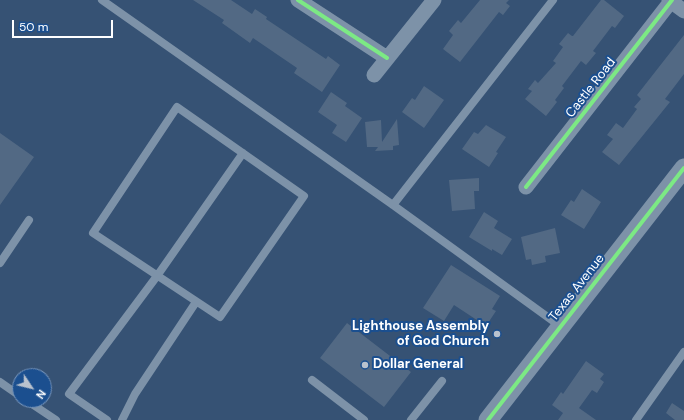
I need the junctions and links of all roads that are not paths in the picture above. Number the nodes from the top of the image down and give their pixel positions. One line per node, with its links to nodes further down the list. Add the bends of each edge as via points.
1 (102, 0): 12 (lane)
2 (298, 0): 7 (street)
3 (434, 0): 7 (street)
4 (553, 0): 12 (lane)
5 (671, 0): 6 (street); 11 (street, Castle Road)
6 (684, 11)
7 (387, 58): 8 (street)
8 (374, 75)
9 (243, 153): 15 (lane); 15 (lane, via 177,107 93,233); 16 (lane, via 304,196 220,317)
10 (684, 168): 17 (street, Texas Avenue)
11 (526, 187)
12 (393, 205): 17 (lane)
13 (29, 220): 14 (lane)
14 (0, 263)
15 (158, 276): 16 (lane); 25 (lane, via 69,394)
16 (196, 302): 26 (lane, via 135,394)
17 (560, 326): 29 (street, Texas Avenue)
18 (684, 352): 30 (lane)
19 (312, 380): 27 (lane)
20 (442, 380): 28 (lane)
21 (0, 382): 22 (lane)
22 (12, 390)
23 (38, 408): 24 (lane)
24 (56, 420)
25 (107, 420)
26 (122, 420)
27 (364, 420)
28 (411, 420)
29 (488, 420)
30 (636, 420)

